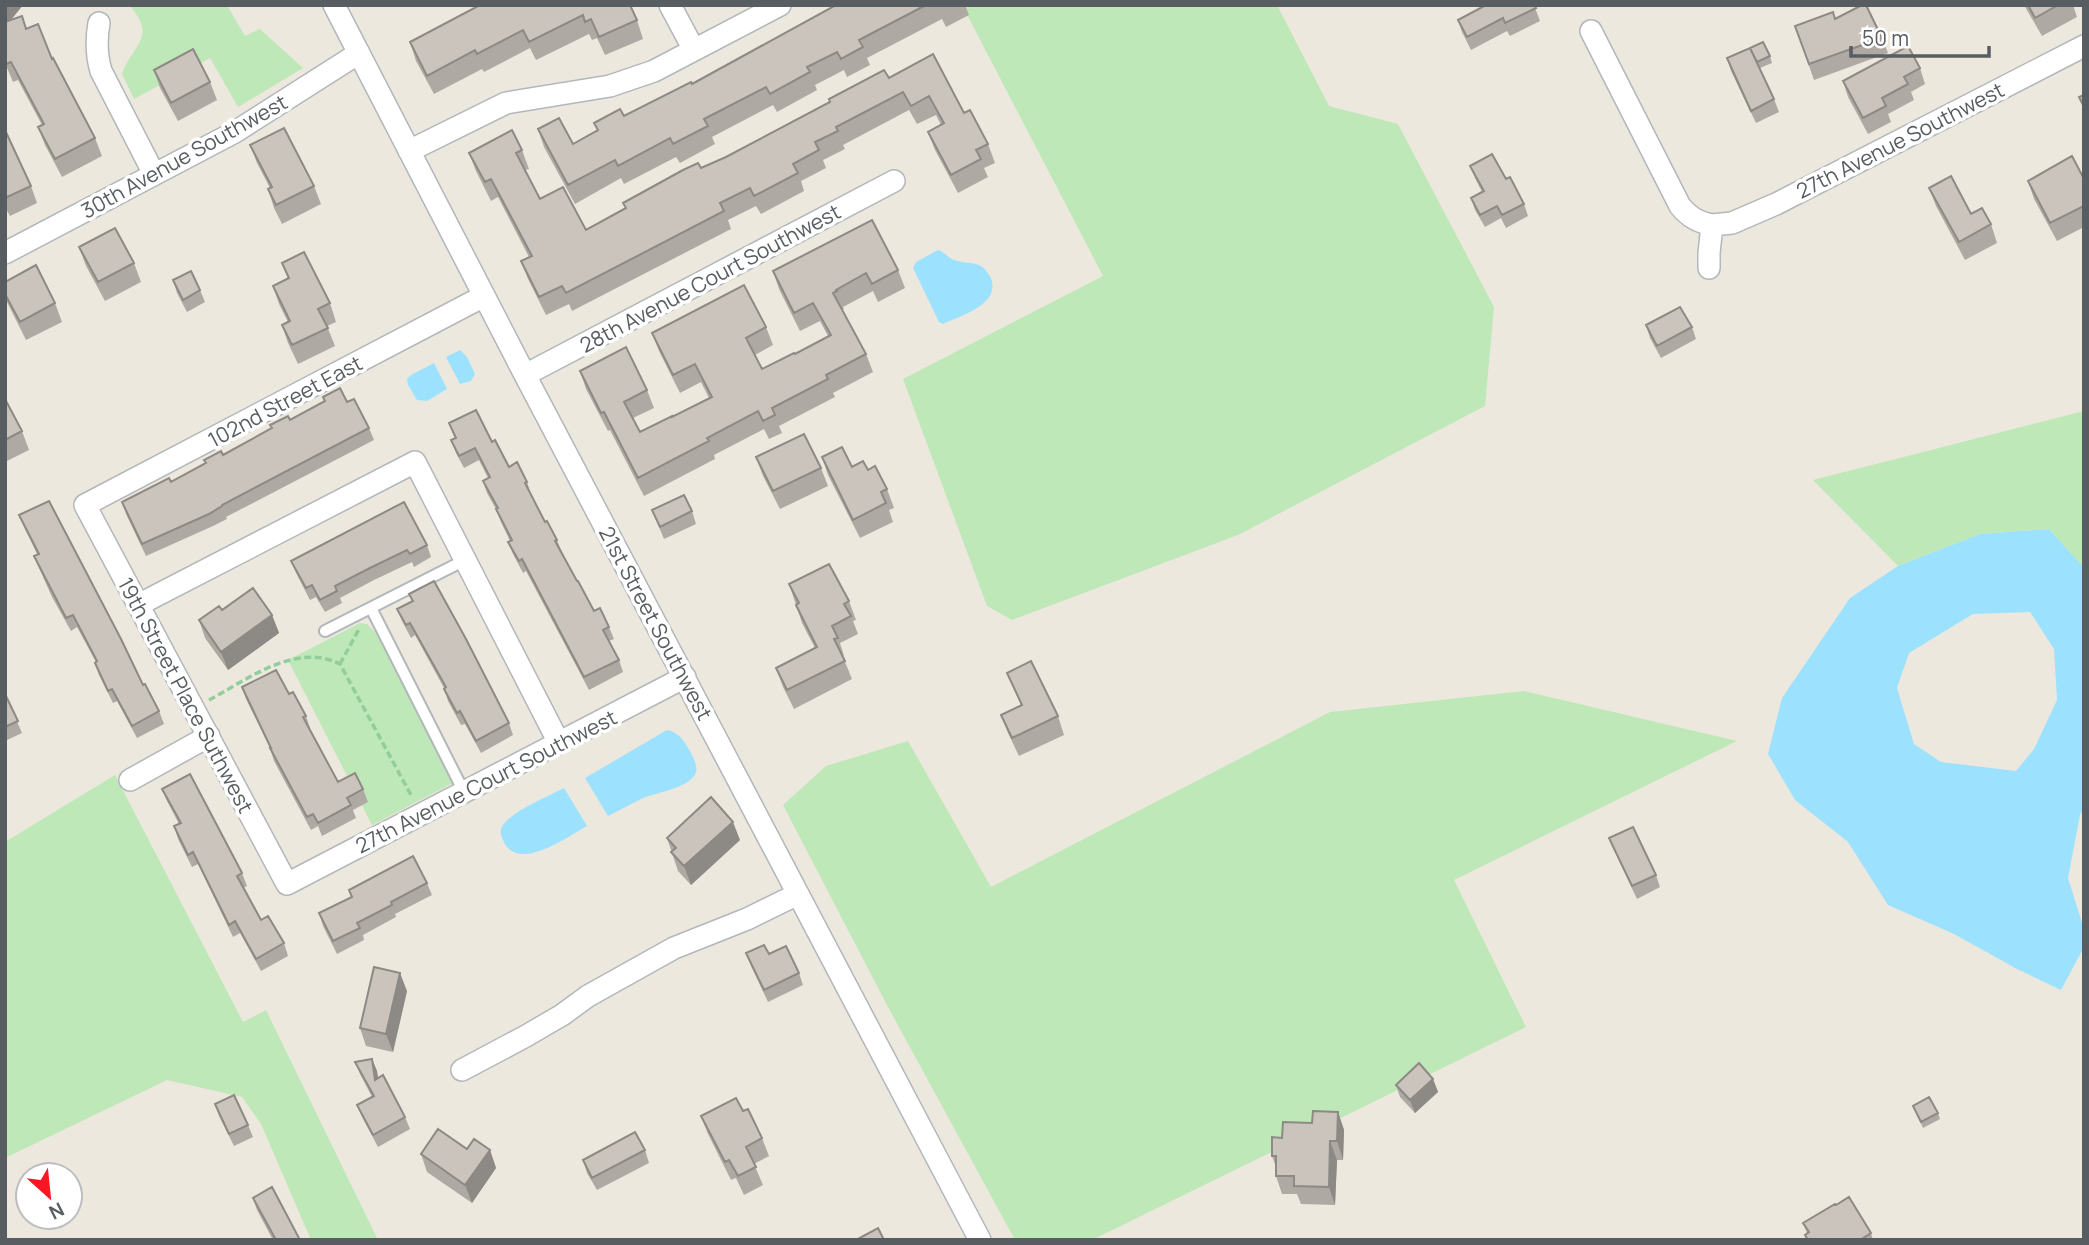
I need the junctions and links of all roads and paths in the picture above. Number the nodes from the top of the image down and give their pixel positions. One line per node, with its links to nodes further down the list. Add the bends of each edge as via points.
1 (334, 5): 8 (street, 21st Street Southwest)
2 (670, 5): 7 (street)
3 (780, 5): 7 (street)
4 (99, 23): 10 (street, via 96,44 101,71)
5 (1591, 31): 12 (street, via 1679,206 1698,222)
6 (2084, 46): 12 (street, 27th Avenue Southwest, via 1776,204)
7 (694, 50): 9 (street, via 654,71 610,86 506,103)
8 (359, 53): 9 (street, 21st Street Southwest); 10 (street, 30th Avenue Southwest, via 235,132)
9 (409, 151): 15 (street, 21st Street Southwest)
10 (154, 174): 13 (street, 30th Avenue Southwest)
11 (894, 181): 16 (street, 28th Avenue Court Southwest)
12 (1712, 225): 14 (street)
13 (5, 253)
14 (1709, 268)
15 (484, 296): 16 (street, 21st Street Southwest); 17 (street, 102nd Street East)
16 (525, 375): 23 (street, 21st Street Southwest)
17 (85, 505): 19 (street, 19th Street Place Suthwest)
18 (465, 560): 19 (street, via 415,462); 20 (lane); 26 (street)
19 (138, 605): 25 (street, 19th Street Place Suthwest)
20 (371, 608): 21 (lane); 22 (path); 28 (lane)
21 (325, 631)
22 (340, 664): 24 (path, via 327,658 293,659); 29 (path)
23 (685, 677): 26 (street, 27th Avenue Court Southwest); 31 (street, 21st Street Southwest)
24 (208, 700)
25 (209, 736): 27 (street); 30 (street, 19th Street Place Suthwest)
26 (559, 743): 28 (street, 27th Avenue Court Southwest)
27 (130, 780)
28 (464, 792): 30 (street, 27th Avenue Court Southwest)
29 (416, 805)
30 (287, 884)
31 (798, 894): 32 (street, via 674,948); 33 (street, 21st Street Southwest)
32 (462, 1070)
33 (980, 1240)

